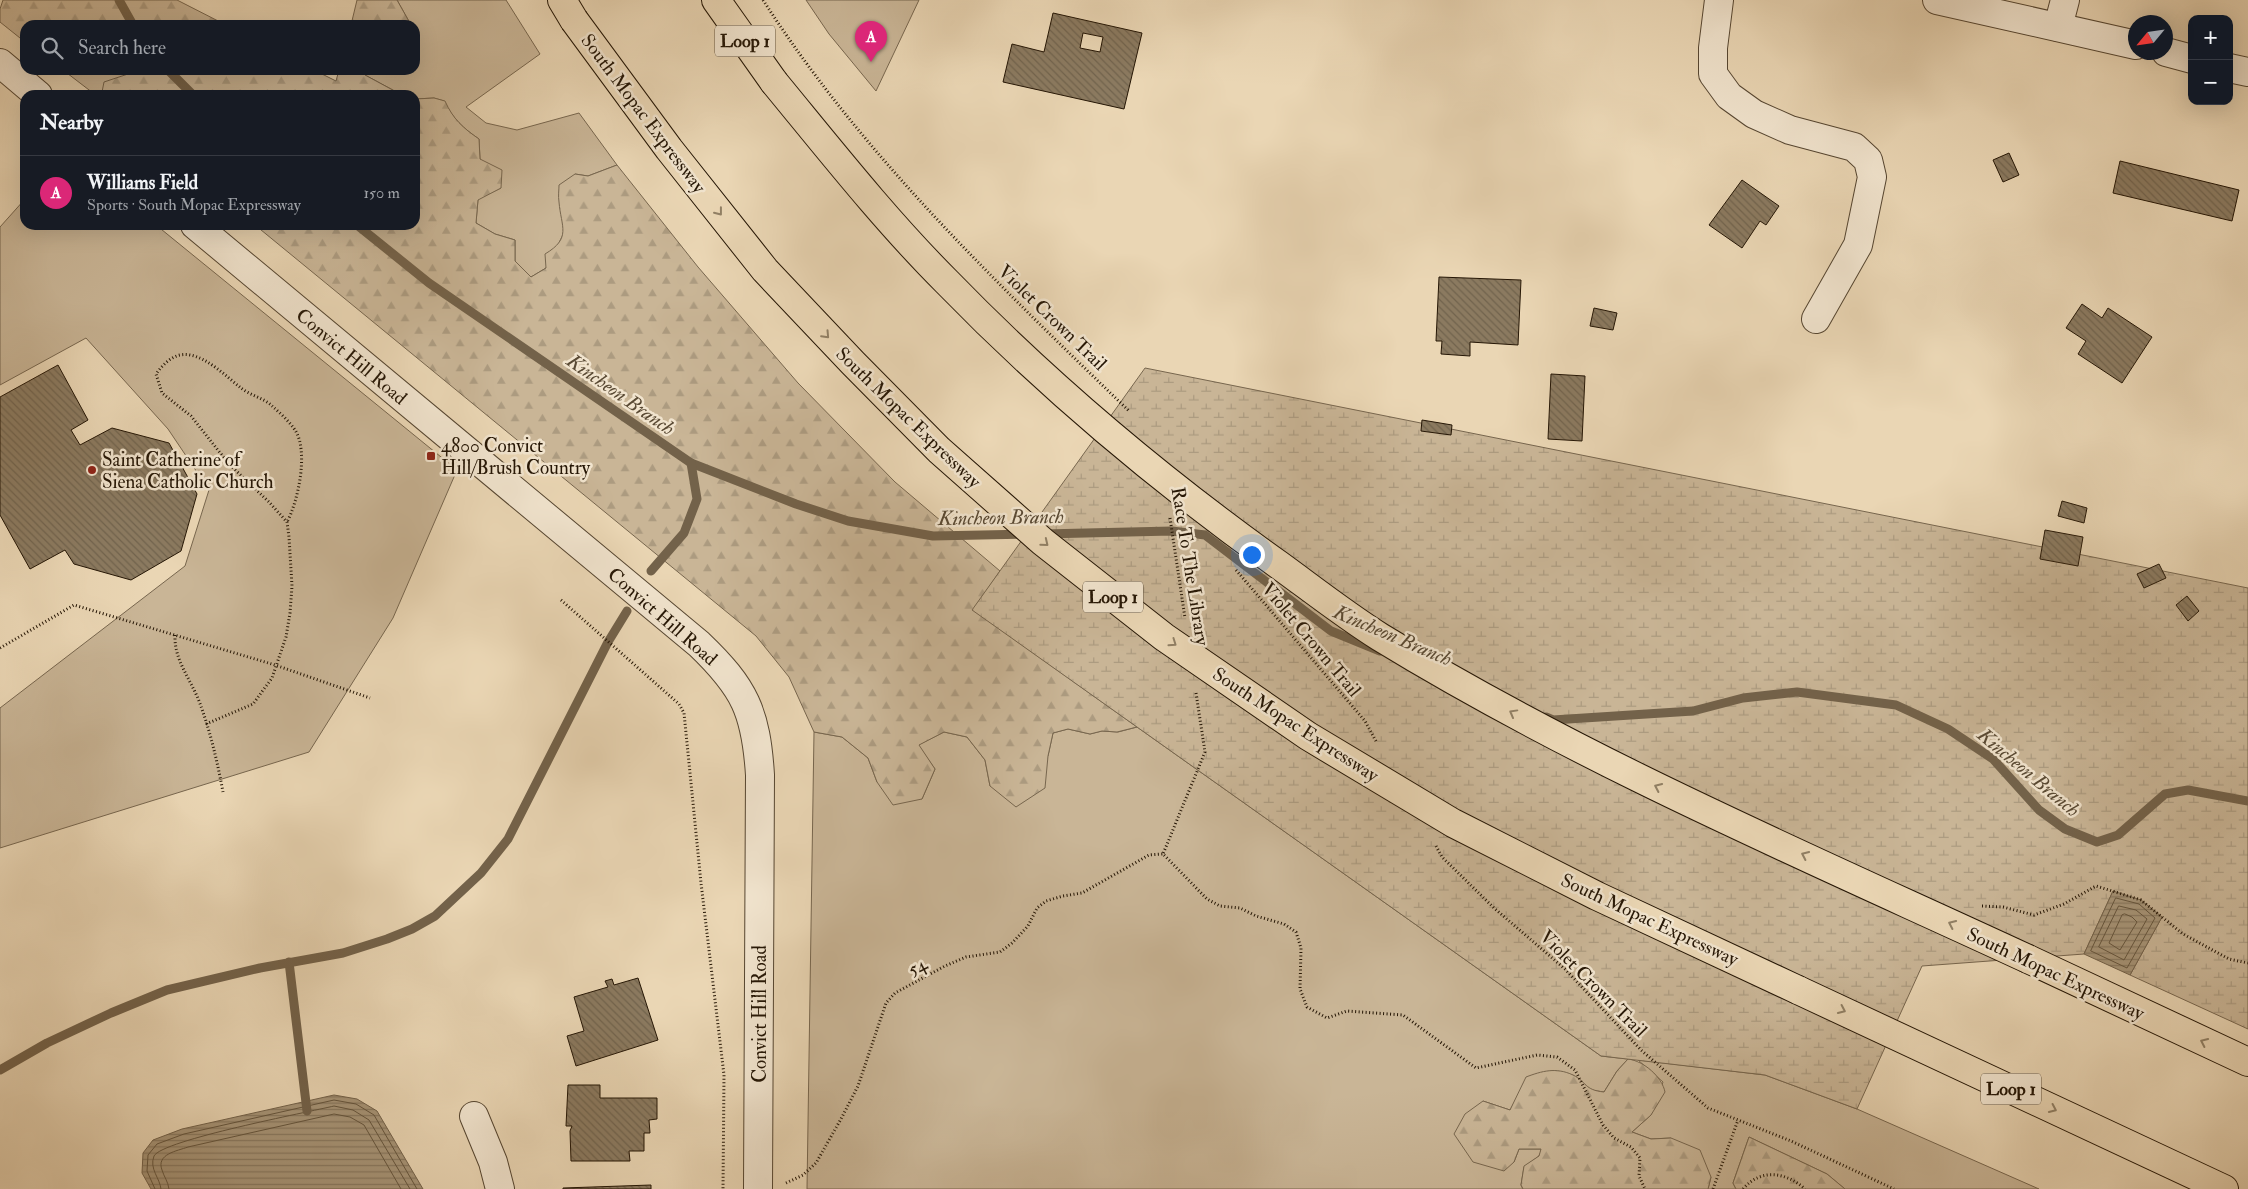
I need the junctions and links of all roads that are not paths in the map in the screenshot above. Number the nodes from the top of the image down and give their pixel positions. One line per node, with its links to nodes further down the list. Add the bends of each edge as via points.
1 (716, 0): 16 (highway, South Mopac Expressway / Loop 1, one-way to 1, bridge, via 1651,784 1514,714 1377,635 1216,518 1124,446 1026,361 944,280 860,186 774,82)
2 (1719, 0): 15 (street, via 1713,74 1729,96 1754,114 1790,130 1854,147 1868,160 1872,177 1858,246)
3 (1937, 0): 6 (street)
4 (2065, 0): 6 (street)
5 (568, 10): 20 (highway, South Mopac Expressway / Loop 1, one-way to 20, bridge, via 669,149 765,270 853,363 939,450 1058,554 1164,637 1308,736 1444,818 1598,896)
6 (2058, 27): 7 (street)
7 (2128, 43)
8 (2173, 54): 9 (street)
9 (2188, 58)
10 (0, 63): 13 (street)
11 (2233, 69): 12 (street)
12 (2248, 72)
13 (32, 90)
14 (201, 230): 18 (street, Convict Hill Road, via 699,644 724,667 745,697 758,740 760,775)
15 (1816, 319)
16 (2248, 1062)
17 (474, 1116): 19 (street)
18 (770, 1187)
19 (500, 1189)
20 (2224, 1189)

